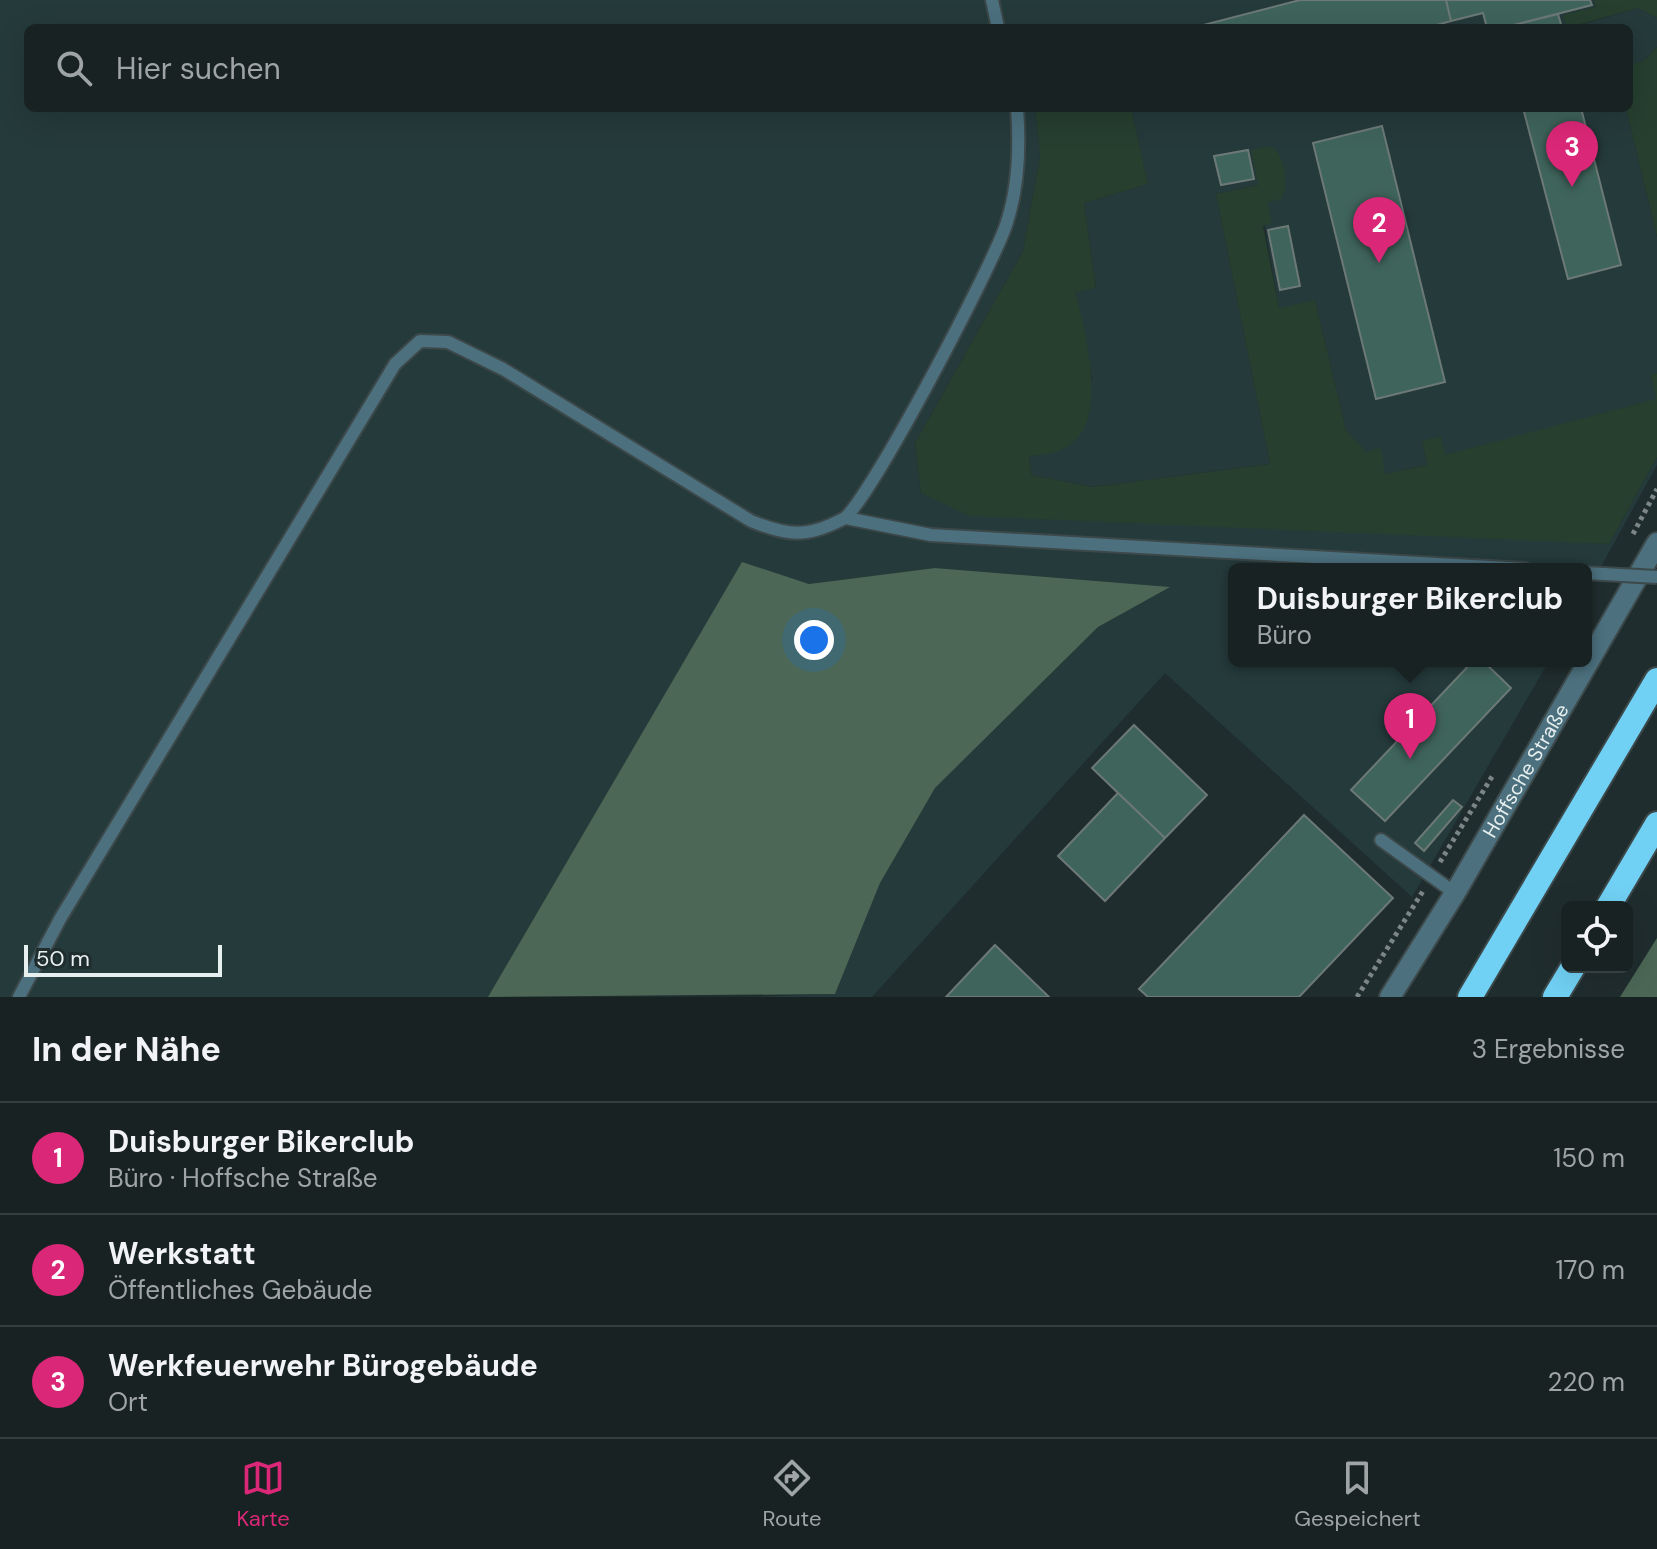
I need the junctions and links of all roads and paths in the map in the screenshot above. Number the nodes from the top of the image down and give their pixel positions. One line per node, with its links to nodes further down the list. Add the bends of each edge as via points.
1 (992, 0): 2 (lane)
2 (997, 24)
3 (1017, 112): 4 (lane, via 1016,185 996,255)
4 (846, 518): 6 (lane, via 931,535); 19 (lane, via 806,536 763,526 503,369 448,342 420,341 395,364 68,905)
5 (1657, 543): 9 (street, Hoffsche Straße)
6 (1420, 563)
7 (1592, 573): 8 (lane, bridge)
8 (1657, 577)
9 (1592, 656)
10 (1585, 667): 16 (street, Hoffsche Straße)
11 (1657, 680): 22 (highway)
12 (1498, 768): 15 (path)
13 (1657, 824): 17 (highway)
14 (1381, 840): 15 (lane)
15 (1432, 877): 16 (lane); 20 (path)
16 (1455, 893): 21 (street, Hoffsche Straße)
17 (1612, 901)
18 (1569, 973): 23 (highway)
19 (19, 997)
20 (1357, 997)
21 (1390, 997)
22 (1470, 997)
23 (1555, 997)

